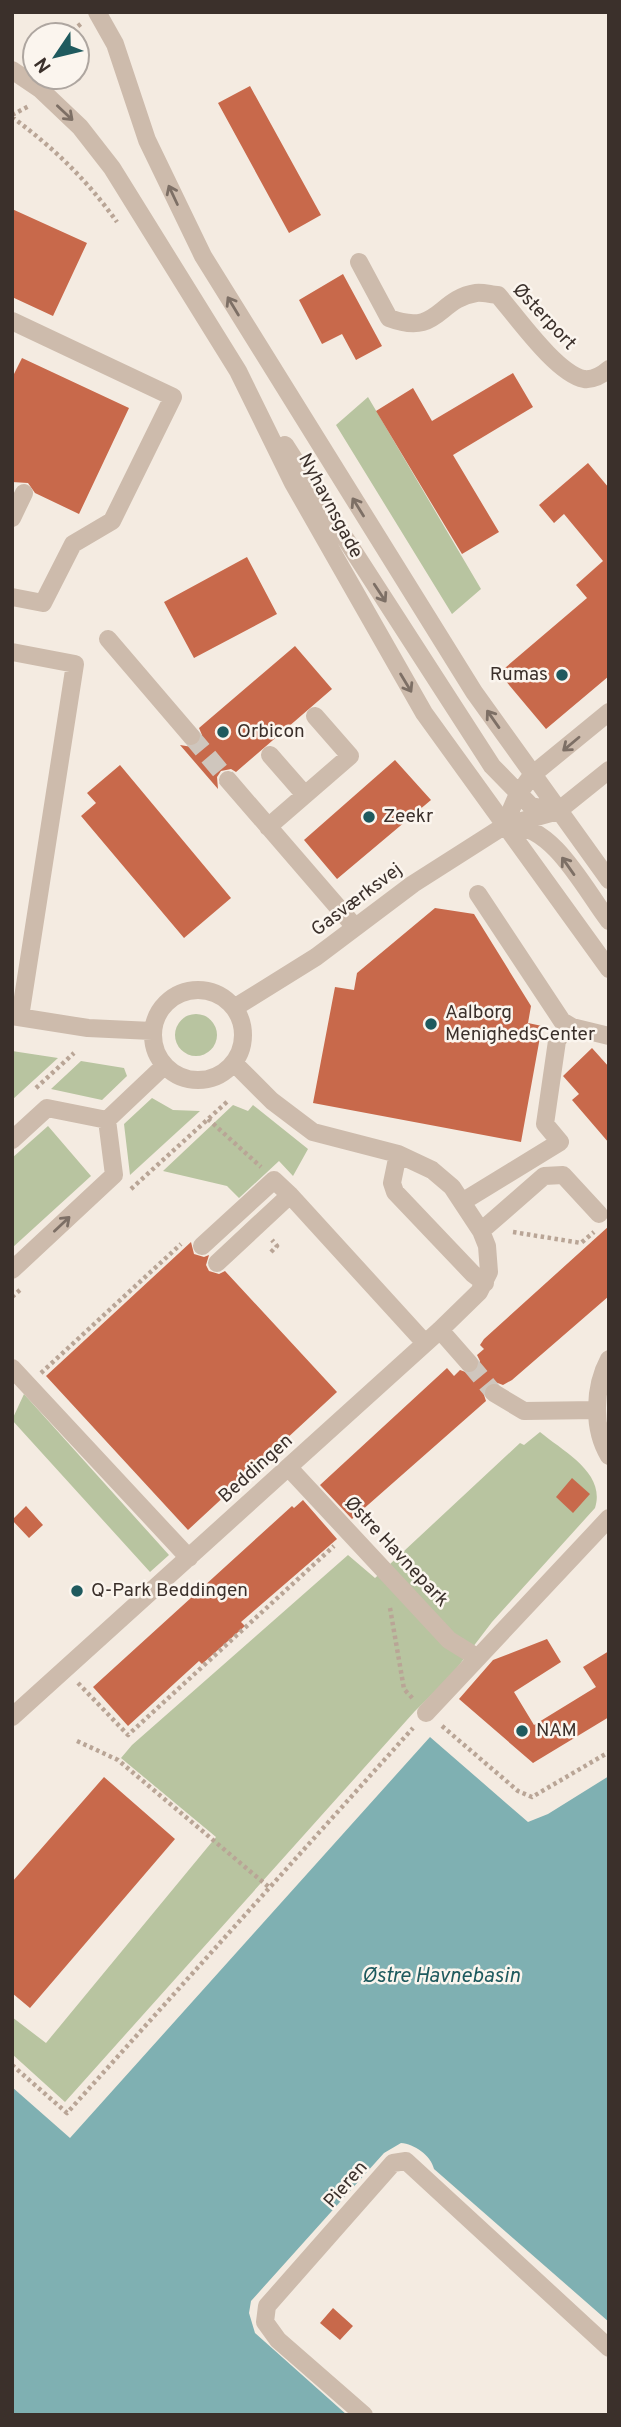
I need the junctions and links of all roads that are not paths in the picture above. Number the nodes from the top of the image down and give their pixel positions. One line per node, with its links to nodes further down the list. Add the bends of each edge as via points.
1 (97, 12): 17 (street, Nyhavnsgade, one-way to 1, via 474,692 203,256 147,140 115,44)
2 (12, 70): 6 (street, Nyhavnsgade, one-way to 6, via 80,127 112,168)
3 (359, 262): 5 (street, Østerport, via 389,318 408,326 424,323 475,293 498,296 567,373 586,380)
4 (12, 321): 9 (street, via 173,397 112,521 73,544 43,603)
5 (609, 369)
6 (238, 371): 20 (street, one-way to 20, via 478,746); 22 (street, Nyhavnsgade, one-way to 22, via 293,484 374,628 424,713)
7 (24, 493): 8 (street)
8 (12, 518)
9 (12, 597)
10 (108, 639): 14 (street)
11 (12, 652): 30 (street, via 75,664)
12 (609, 712): 17 (street, one-way to 17)
13 (315, 716): 19 (street, via 350,756)
14 (191, 736)
15 (270, 755): 19 (street)
16 (609, 770): 21 (street)
17 (532, 775): 20 (street); 21 (street, Nyhavnsgade)
18 (228, 780): 23 (street)
19 (305, 796): 23 (street)
20 (517, 796): 21 (street, via 531,806); 22 (street)
21 (558, 811): 22 (street, Gasværksvej); 24 (street, Nyhavnsgade)
22 (504, 826): 26 (street, one-way to 22, via 548,839 534,829); 27 (street, Gasværksvej); 28 (street, Nyhavnsgade)
23 (268, 827): 27 (street)
24 (609, 880)
25 (478, 894): 31 (street)
26 (609, 920)
27 (355, 927): 29 (street, Gasværksvej, via 295,971)
28 (609, 969)
29 (234, 1007): 32 (street, via 222,996 192,989 165,1003); 34 (street, via 244,1034)
30 (16, 1017): 32 (street, via 88,1028)
31 (568, 1024): 33 (street); 40 (street, via 557,1041 545,1124 560,1142)
32 (152, 1031): 35 (street)
33 (609, 1036)
34 (234, 1063): 35 (street, via 222,1073 192,1080); 38 (street, via 272,1101 313,1132)
35 (164, 1066): 36 (street)
36 (107, 1120): 37 (street, via 47,1108); 45 (street, one-way to 36, via 114,1175)
37 (12, 1140)
38 (398, 1154): 40 (street, via 444,1177); 46 (street, via 394,1192)
39 (289, 1195): 43 (street, via 274,1180); 44 (street); 48 (street)
40 (462, 1202): 42 (street)
41 (600, 1221): 42 (street, via 563,1175 544,1176)
42 (484, 1239): 46 (street, via 489,1272)
43 (197, 1240)
44 (217, 1263)
45 (12, 1270)
46 (485, 1283): 47 (street, Beddingen)
47 (440, 1330): 48 (street, Beddingen); 50 (street)
48 (425, 1343): 55 (street, Beddingen)
49 (609, 1359): 53 (street, via 601,1374)
50 (469, 1363)
51 (12, 1368): 57 (street)
52 (494, 1393): 53 (street, via 524,1411)
53 (597, 1410): 54 (street, via 601,1443)
54 (609, 1456)
55 (289, 1468): 57 (street, Beddingen); 58 (street, Østre Havnepark, via 449,1640)
56 (609, 1518): 58 (street)
57 (189, 1558): 60 (street, Beddingen)
58 (478, 1658): 59 (street)
59 (426, 1713)
60 (12, 1717)
61 (609, 2348): 62 (street, Pieren, via 406,2161 393,2162 267,2306 265,2322 278,2340)
62 (364, 2415)

